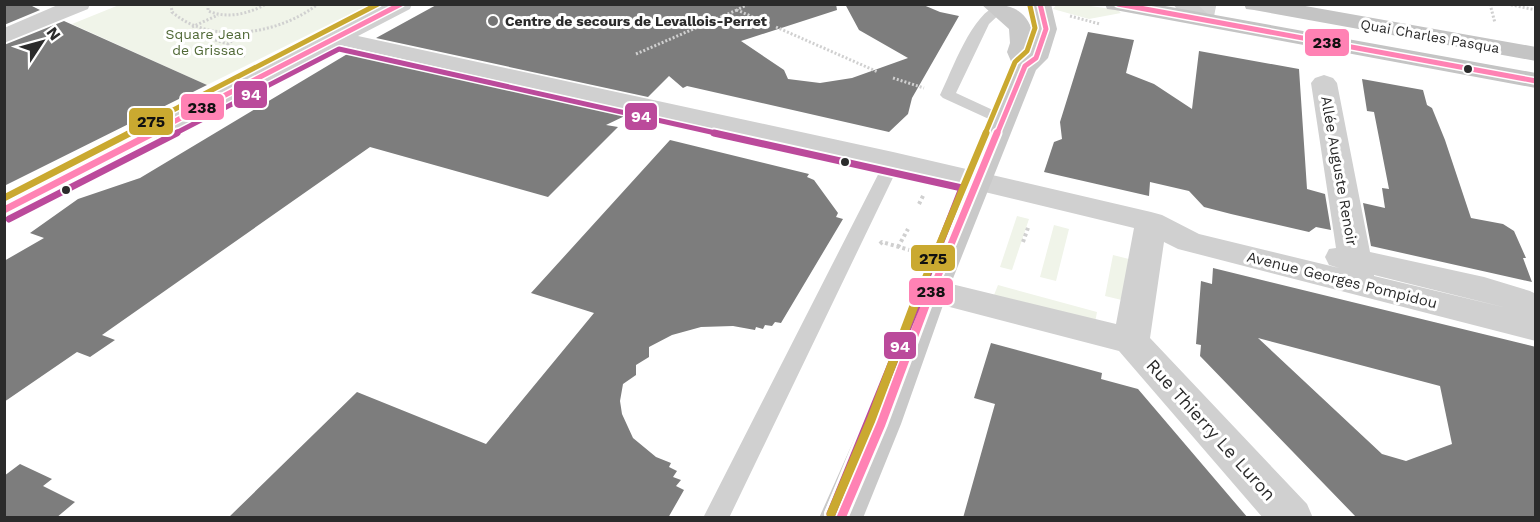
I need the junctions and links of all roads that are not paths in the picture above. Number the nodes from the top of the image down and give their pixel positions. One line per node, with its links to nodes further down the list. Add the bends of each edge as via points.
1 (81, 4): 10 (street)
2 (402, 4): 11 (street)
3 (1040, 4): 14 (main road, via 1046,29 1036,58)
4 (1115, 4): 9 (main road)
5 (1254, 4): 13 (main road, Quai Charles Pasqua)
6 (1324, 4): 12 (main road)
7 (995, 7): 14 (main road, via 1023,31 1018,52); 18 (lane, via 983,22 948,96)
8 (1223, 10): 15 (main road, Quai Charles Pasqua)
9 (1192, 11): 16 (main road)
10 (4, 36)
11 (338, 38): 19 (street, Avenue Georges Pompidou); 21 (street)
12 (1536, 42)
13 (1536, 54)
14 (1025, 66): 18 (main road)
15 (1536, 66)
16 (1536, 81)
17 (1324, 83): 23 (street, Allée Auguste Renoir)
18 (1002, 120): 20 (main road)
19 (893, 161): 20 (street, Avenue Georges Pompidou); 28 (lane)
20 (976, 180): 22 (street, Avenue Georges Pompidou); 24 (main road)
21 (4, 210)
22 (1151, 222): 23 (street, Avenue Georges Pompidou, via 1189,242); 27 (street)
23 (1356, 272): 25 (street, Avenue Georges Pompidou, via 1484,289 1518,299); 26 (street, Avenue Georges Pompidou)
24 (931, 291): 27 (street); 29 (main road)
25 (1536, 310)
26 (1536, 328)
27 (1131, 341): 30 (street, Rue Thierry Le Luron)
28 (716, 518)
29 (841, 518)
30 (1291, 518)

